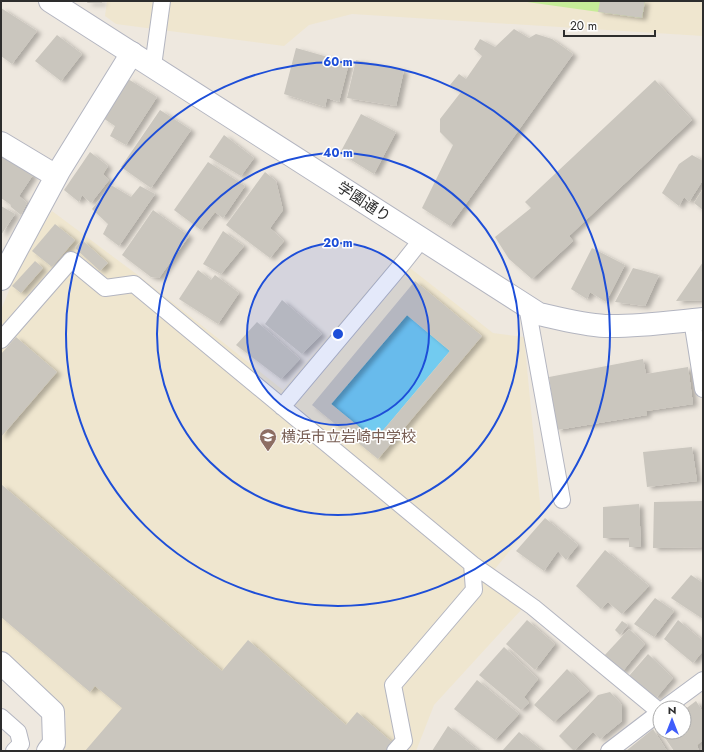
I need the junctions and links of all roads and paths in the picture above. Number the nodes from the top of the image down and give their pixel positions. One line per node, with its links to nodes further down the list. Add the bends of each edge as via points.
1 (50, 1): 3 (street, 学園通り)
2 (162, 1): 4 (lane)
3 (132, 52): 4 (street, 学園通り); 6 (street)
4 (153, 66): 7 (street, 学園通り)
5 (1, 143): 6 (street)
6 (56, 176): 8 (street)
7 (422, 239): 9 (street, 学園通り); 13 (lane)
8 (1, 278)
9 (527, 306): 10 (street, 学園通り, via 539,314 571,322 605,326); 14 (lane)
10 (697, 320): 12 (lane)
11 (1, 340): 13 (lane, via 70,260 105,288 134,284)
12 (703, 389)
13 (282, 407): 15 (lane)
14 (562, 500)
15 (472, 564): 19 (lane, via 533,607); 24 (lane, via 474,590 393,685 404,741)
16 (1, 663): 23 (street, via 53,712 54,743)
17 (703, 680): 18 (lane)
18 (676, 700)
19 (652, 705)
20 (1, 717): 22 (lane, via 18,732 21,744)
21 (652, 718): 25 (lane)
22 (14, 751)
23 (48, 751)
24 (395, 751)
25 (609, 751)

